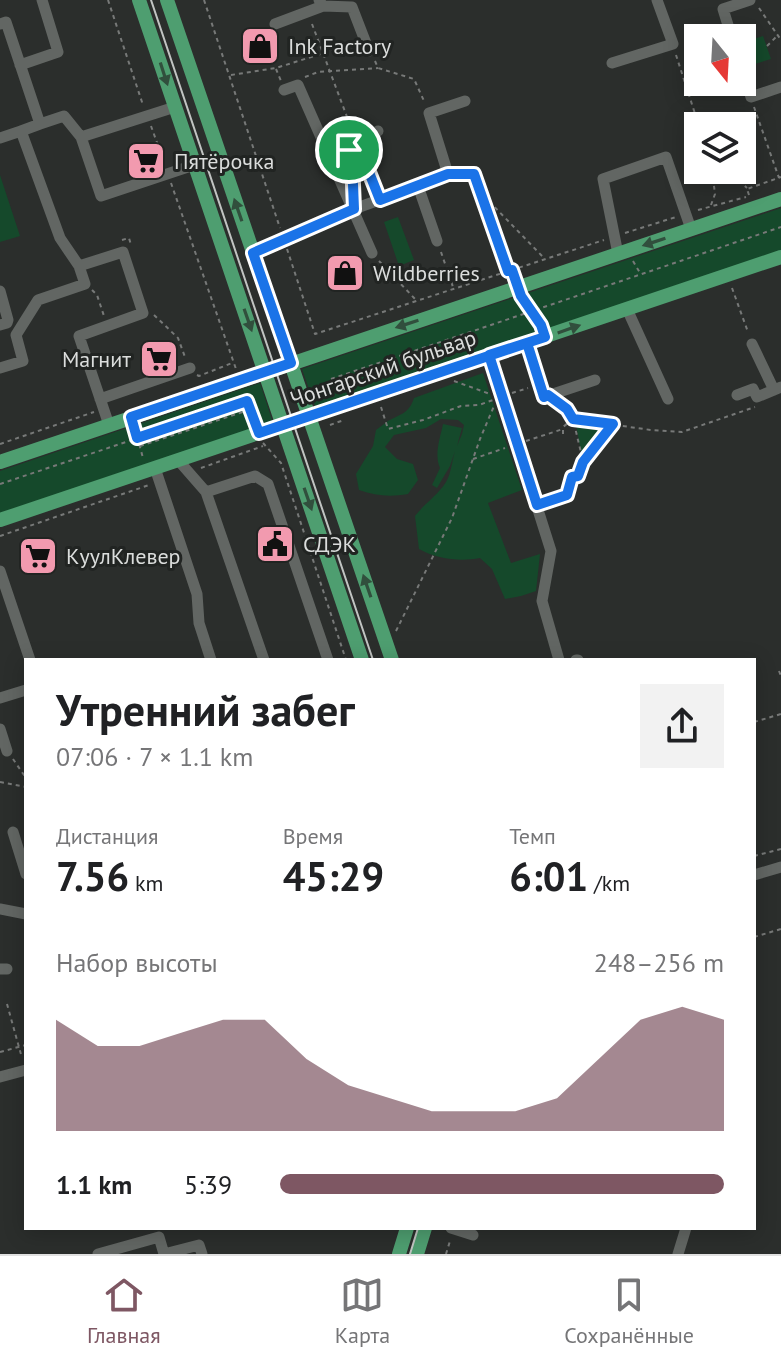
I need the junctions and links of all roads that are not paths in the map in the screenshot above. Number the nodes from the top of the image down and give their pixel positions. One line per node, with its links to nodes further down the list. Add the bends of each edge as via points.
1 (42, 0): 14 (street, via 58,52)
2 (139, 0): 19 (main road, one-way to 19)
3 (167, 0): 31 (main road, one-way to 3)
4 (657, 0): 13 (street, via 673,44)
5 (752, 0): 11 (street, via 723,9)
6 (321, 3): 8 (street, via 352,7); 10 (street)
7 (370, 17): 8 (street)
8 (357, 21): 12 (street)
9 (0, 24): 14 (street, via 6,22)
10 (275, 24)
11 (728, 24)
12 (367, 46)
13 (612, 63)
14 (20, 65): 20 (street)
15 (781, 87): 17 (street)
16 (284, 90): 28 (street, via 298,85)
17 (756, 95)
18 (465, 101): 26 (street, via 429,113 448,174)
19 (175, 107): 23 (street); 25 (main road)
20 (40, 124): 21 (street); 23 (street, via 64,116)
21 (21, 131): 24 (street); 35 (street, via 60,238)
22 (378, 131): 28 (street, via 349,150)
23 (81, 137): 25 (street, via 101,196)
24 (0, 138)
25 (194, 165): 46 (main road, one-way to 46)
26 (418, 186): 28 (street); 30 (street)
27 (781, 199): 29 (main road, Чонгарский бульвар)
28 (354, 209): 31 (street); 32 (street)
29 (691, 229): 33 (main road, Чонгарский бульвар, one-way to 33); 33 (street, via 666,157 603,179)
30 (437, 241)
31 (253, 253): 43 (main road)
32 (372, 253)
33 (618, 254): 43 (main road, Чонгарский бульвар, one-way to 43)
34 (781, 257): 37 (main road, Чонгарский бульвар)
35 (79, 266): 39 (street, via 85,284 38,300); 50 (street, via 123,252 143,313 79,336)
36 (0, 291): 38 (street, via 8,320)
37 (627, 309): 40 (main road, Чонгарский бульвар, one-way to 37); 51 (street)
38 (1, 325): 39 (street, via 8,337)
39 (16, 335): 44 (street, via 23,361)
40 (527, 343): 42 (main road, Чонгарский бульвар); 47 (street, via 544,397)
41 (752, 344): 48 (street)
42 (489, 355): 52 (main road, Чонгарский бульвар); 67 (street, via 551,551 542,601)
43 (291, 363): 46 (main road, Чонгарский бульвар); 52 (main road)
44 (0, 368)
45 (190, 368): 50 (street)
46 (266, 372): 53 (main road, Чонгарский бульвар); 54 (main road)
47 (595, 380)
48 (777, 389): 49 (street, via 757,397 753,389)
49 (737, 395)
50 (100, 399): 53 (street)
51 (668, 399)
52 (309, 416): 54 (main road, Чонгарский бульвар); 66 (main road, one-way to 52)
53 (109, 425): 56 (main road, Чонгарский бульвар)
54 (284, 425): 55 (main road, Чонгарский бульвар); 65 (main road, one-way to 65)
55 (178, 460): 57 (main road, Чонгарский бульвар); 58 (street)
56 (0, 462)
57 (154, 473): 59 (main road, Чонгарский бульвар); 62 (street, via 197,594)
58 (206, 492): 63 (street); 64 (street, via 255,476 268,484)
59 (0, 520)
60 (0, 571): 61 (street)
61 (29, 658)
62 (210, 658)
63 (263, 658)
64 (327, 658)
65 (361, 658)
66 (391, 658)
67 (558, 658)
68 (24, 691): 69 (street)
69 (0, 698)
70 (0, 729): 71 (street)
71 (7, 751)
72 (13, 832): 74 (street)
73 (781, 867): 75 (street)
74 (24, 868)
75 (756, 874)
76 (0, 909): 77 (street)
77 (24, 914)
78 (24, 1071): 79 (street)
79 (0, 1077)
80 (406, 1230): 89 (main road)
81 (424, 1230): 90 (main road)
82 (458, 1230): 85 (street)
83 (685, 1230): 91 (street)
84 (161, 1233): 86 (street); 87 (street)
85 (473, 1235)
86 (98, 1254)
87 (164, 1254): 88 (street, via 199,1245)
88 (202, 1254)
89 (399, 1254)
90 (417, 1254)
91 (678, 1254)

